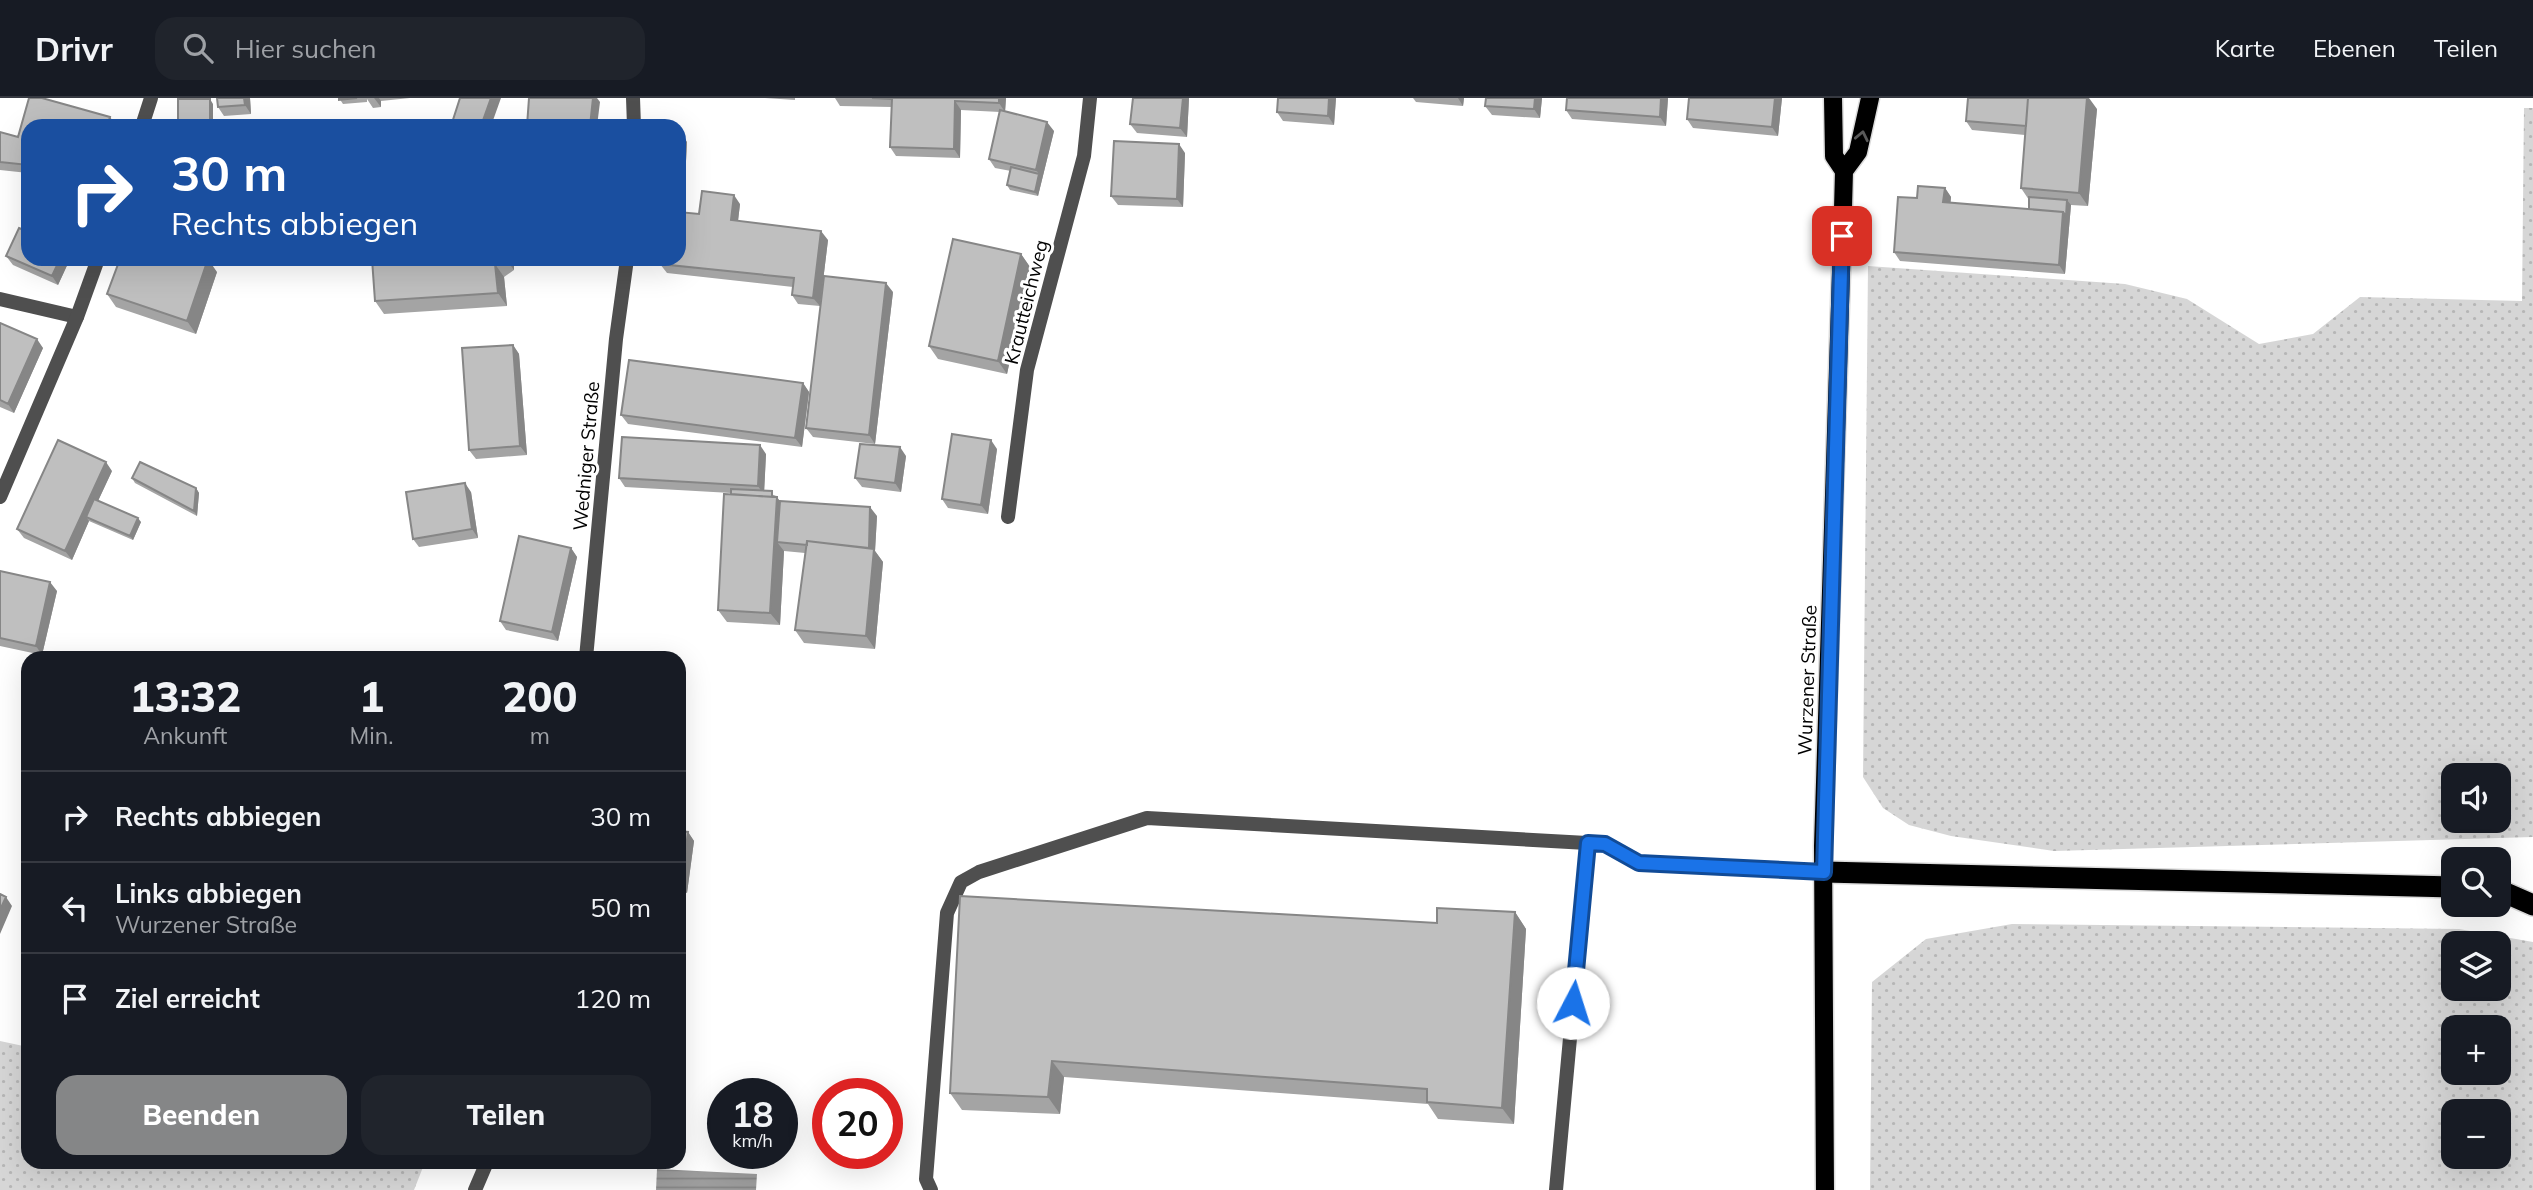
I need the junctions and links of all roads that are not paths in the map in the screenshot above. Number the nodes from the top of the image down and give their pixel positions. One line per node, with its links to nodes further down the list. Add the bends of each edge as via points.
1 (151, 98): 6 (street)
2 (633, 98): 7 (street)
3 (1090, 98): 14 (street, Krautteichweg, via 1084,156 1027,370)
4 (1833, 98): 8 (main road, Wurzener Straße, via 1834,156)
5 (1870, 98): 8 (main road, Wurzener Straße, one-way to 5, via 1858,152)
6 (144, 119)
7 (634, 119)
8 (1844, 171): 17 (main road, Wurzener Straße)
9 (95, 266): 12 (street)
10 (626, 266): 15 (street, Wedniger Straße)
11 (0, 299): 12 (street)
12 (77, 317): 13 (street)
13 (0, 497)
14 (1008, 517)
15 (587, 651)
16 (1588, 843): 17 (street, via 1605,844 1639,863); 25 (street, via 1147,818 961,882 947,913 926,1179); 26 (street)
17 (1824, 872): 18 (highway); 27 (main road, Wurzener Straße)
18 (2441, 887)
19 (2533, 887): 20 (highway)
20 (2511, 888)
21 (2511, 895): 22 (highway)
22 (2533, 905)
23 (484, 1169): 24 (street)
24 (475, 1190)
25 (932, 1190)
26 (1556, 1190)
27 (1825, 1190)

